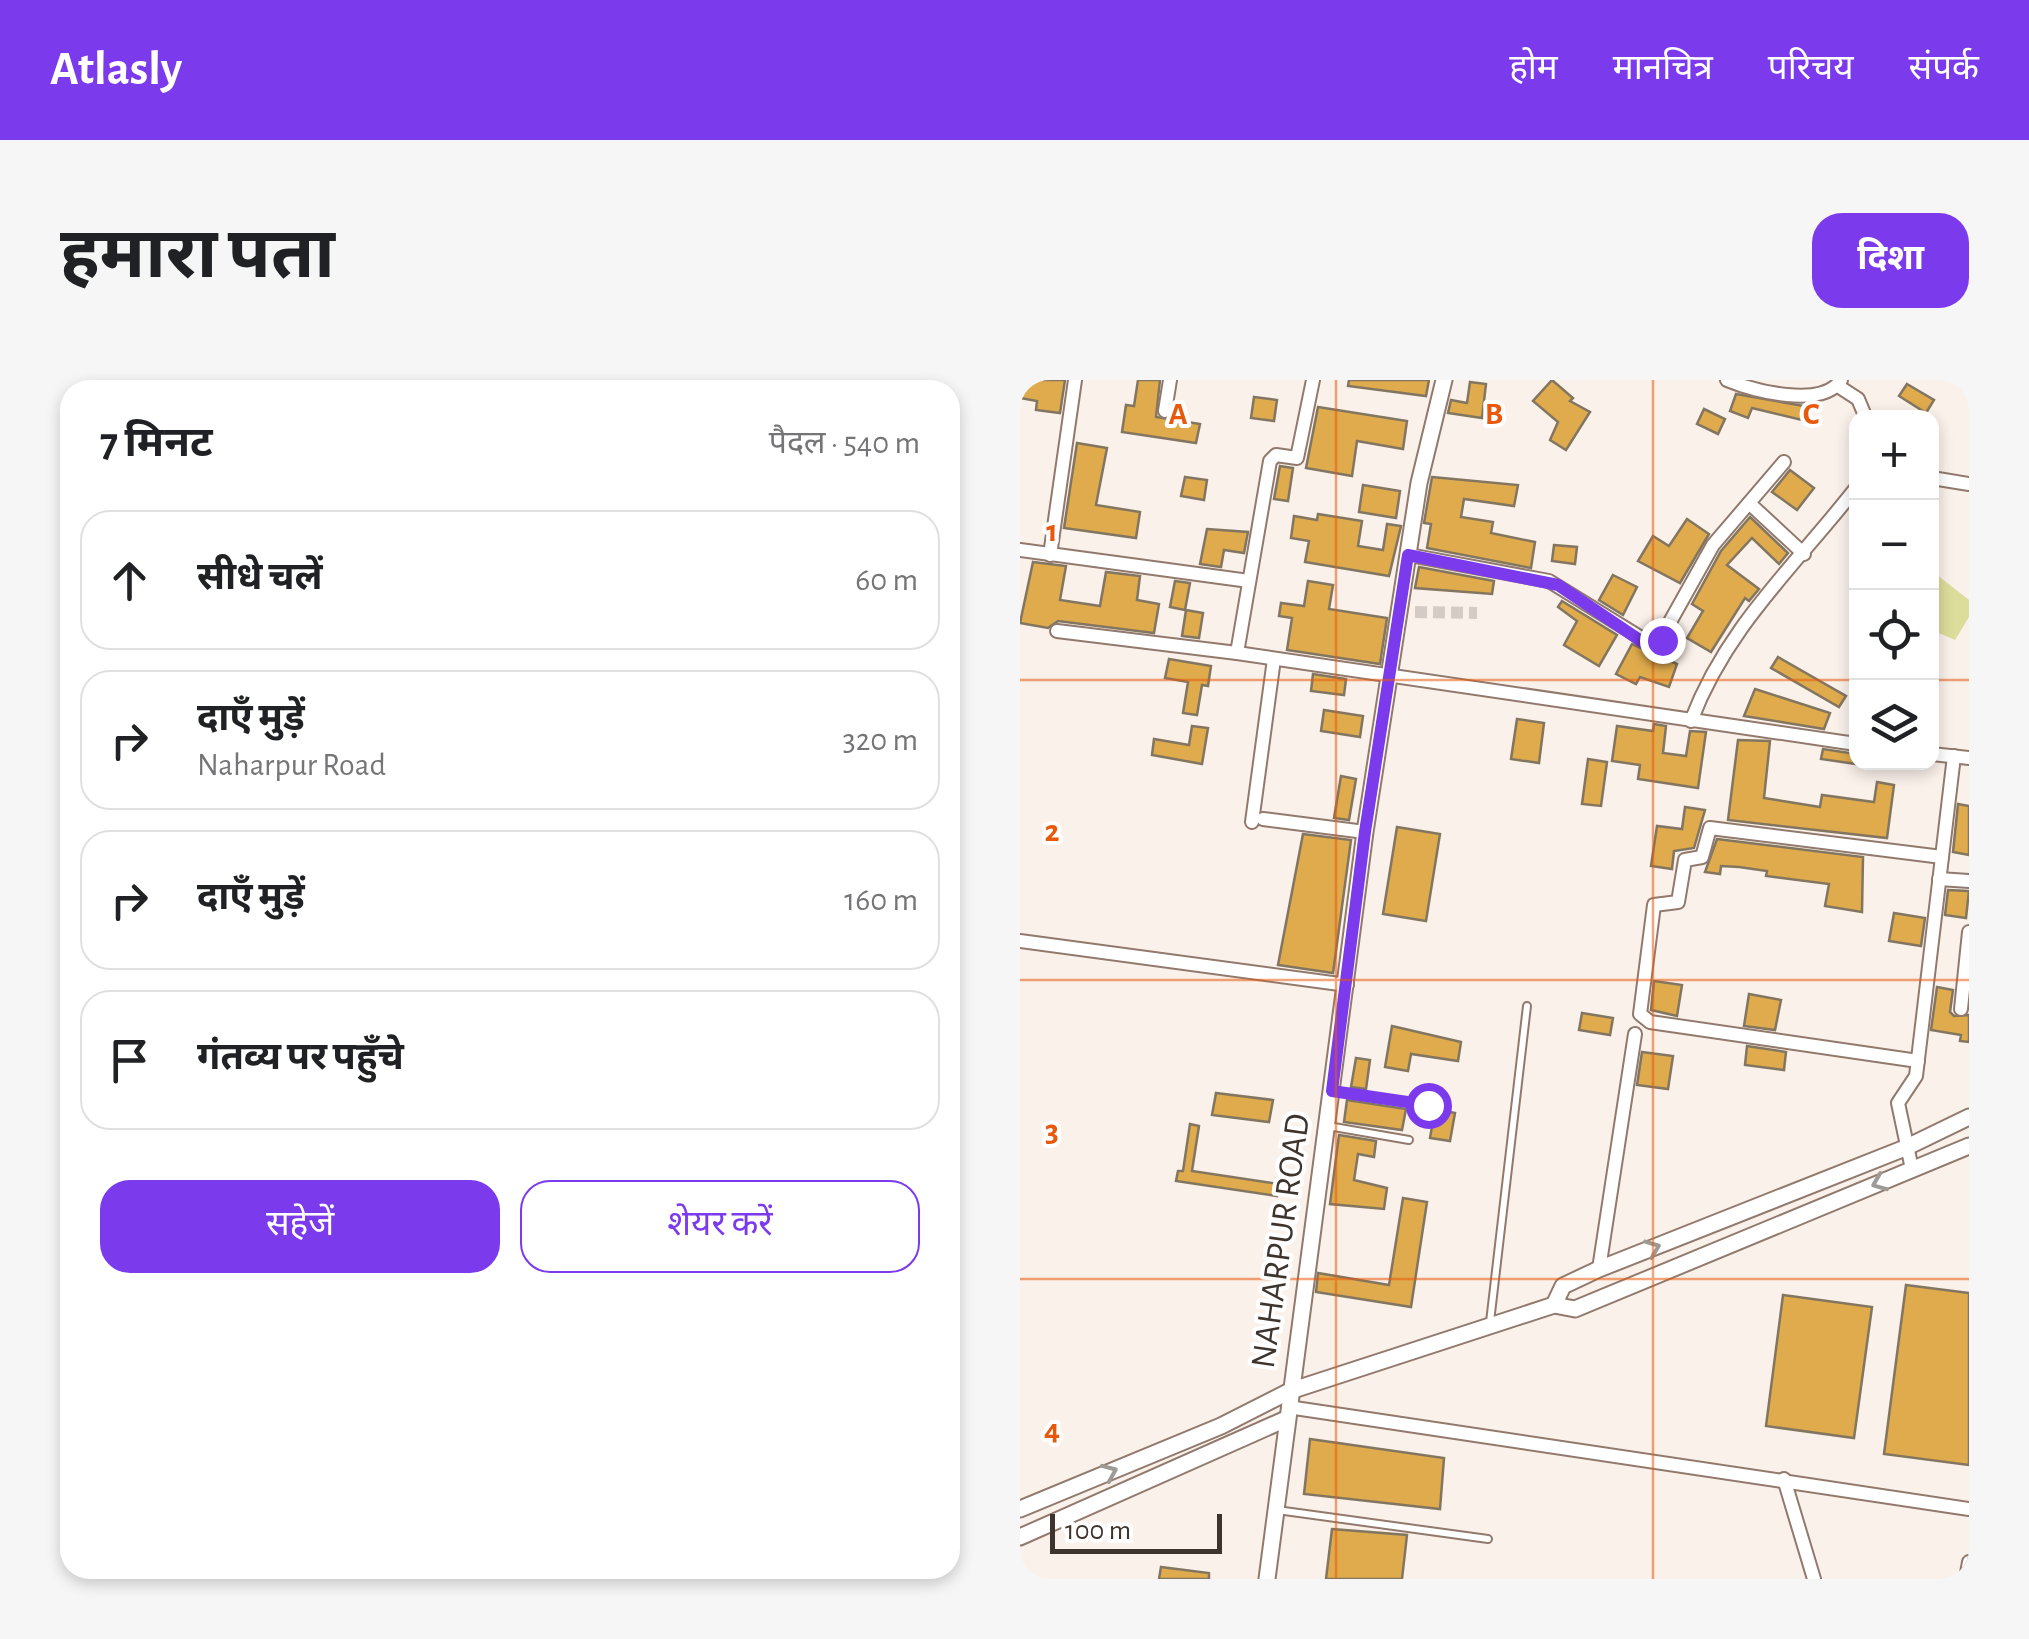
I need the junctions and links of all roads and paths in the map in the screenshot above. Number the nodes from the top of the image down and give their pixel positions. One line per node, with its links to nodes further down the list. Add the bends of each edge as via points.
1 (1075, 380): 15 (street)
2 (1170, 380): 8 (street)
3 (1313, 380): 18 (street, via 1298,458 1276,455 1270,461)
4 (1444, 380): 17 (street, NAHARPUR ROAD)
5 (1727, 380): 6 (street, via 1806,394)
6 (1840, 383): 7 (street)
7 (1863, 410)
8 (1165, 412)
9 (1784, 462): 13 (street)
10 (1939, 479): 11 (street)
11 (1969, 484)
12 (1849, 497): 16 (street)
13 (1749, 502): 16 (street); 17 (street, via 1708,552 1656,647 1558,585)
14 (1020, 550): 15 (street)
15 (1050, 554): 18 (street)
16 (1804, 554): 23 (street, via 1722,652)
17 (1408, 555): 22 (street, NAHARPUR ROAD, via 1408,611)
18 (1249, 581): 20 (street)
19 (1056, 631): 20 (street)
20 (1237, 653): 21 (street)
21 (1274, 659): 22 (street); 27 (street, via 1257,821)
22 (1392, 676): 23 (street); 27 (street, NAHARPUR ROAD)
23 (1691, 721): 24 (street)
24 (1849, 743)
25 (1939, 754): 26 (street)
26 (1965, 756): 28 (street)
27 (1365, 832): 33 (street, NAHARPUR ROAD)
28 (1942, 857): 29 (street); 37 (street, via 1710,828 1702,857 1685,860 1678,902 1654,905 1640,1014 1650,1022)
29 (1939, 879): 30 (street); 37 (street)
30 (1969, 882)
31 (1969, 932): 35 (street)
32 (1020, 941): 33 (street)
33 (1347, 986): 38 (street, NAHARPUR ROAD)
34 (1526, 1006): 48 (lane)
35 (1961, 1010)
36 (1635, 1034): 46 (street)
37 (1918, 1061): 44 (street, via 1915,1081 1898,1103)
38 (1332, 1091): 39 (lane); 41 (street, NAHARPUR ROAD)
39 (1428, 1105)
40 (1969, 1118): 44 (street)
41 (1328, 1126): 42 (lane); 49 (street, NAHARPUR ROAD)
42 (1408, 1140)
43 (1969, 1146): 45 (street)
44 (1906, 1148): 45 (street); 46 (street, one-way to 44)
45 (1912, 1170): 47 (street, one-way to 47, via 1575,1308)
46 (1599, 1269): 47 (street, via 1563,1286)
47 (1554, 1305): 48 (street)
48 (1490, 1326): 49 (street)
49 (1288, 1406): 50 (street); 51 (street, one-way to 49, via 1221,1426); 52 (street, NAHARPUR ROAD); 54 (street)
50 (1784, 1479): 53 (street); 58 (street)
51 (1020, 1509)
52 (1276, 1510): 55 (lane); 57 (street, NAHARPUR ROAD)
53 (1969, 1510)
54 (1020, 1537)
55 (1488, 1539)
56 (1969, 1562): 59 (street)
57 (1267, 1579)
58 (1814, 1579)
59 (1966, 1579)

